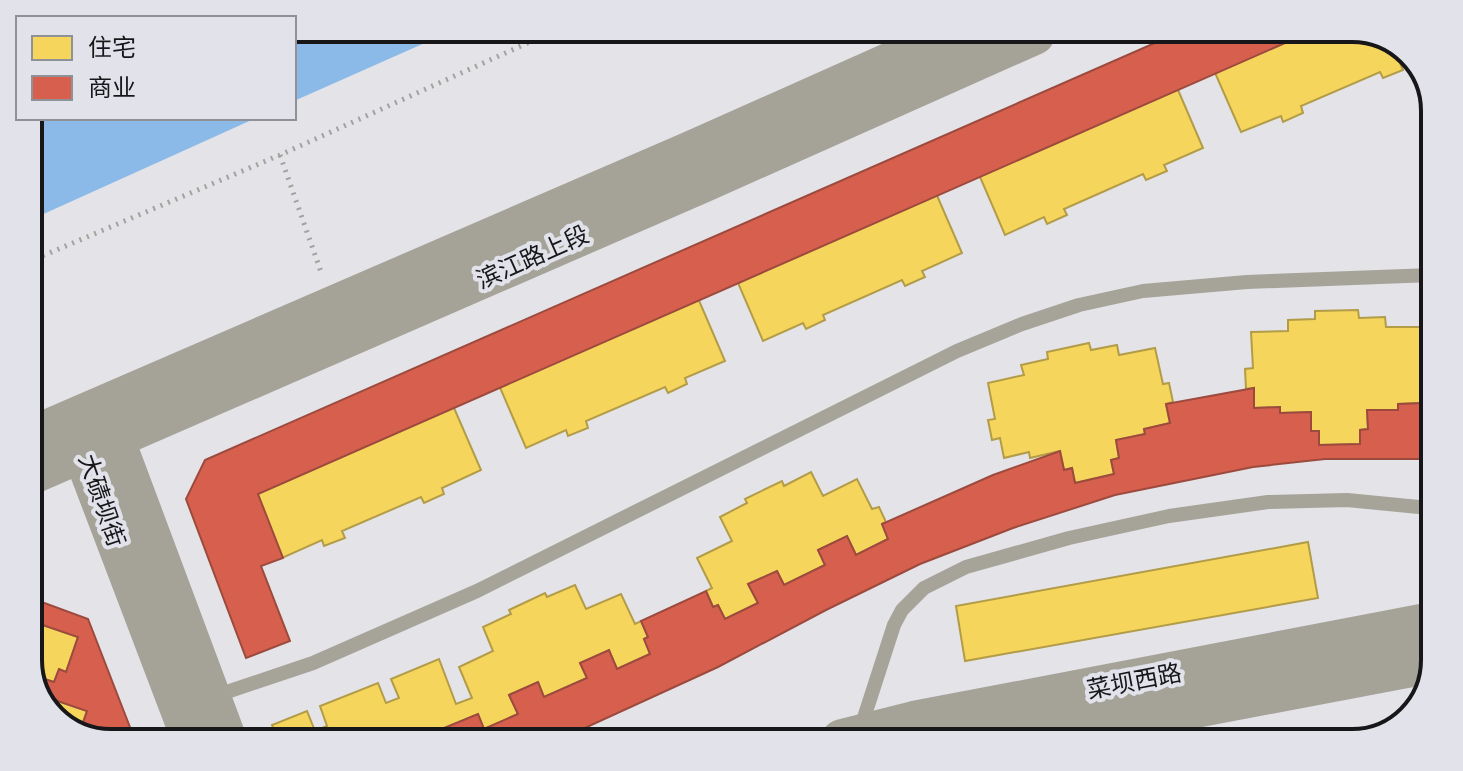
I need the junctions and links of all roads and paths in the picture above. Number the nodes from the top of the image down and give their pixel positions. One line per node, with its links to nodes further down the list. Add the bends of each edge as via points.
1 (530, 42): 4 (path)
2 (938, 42): 7 (main road, 滨江路上段)
3 (1016, 42): 8 (main road, 滨江路上段, via 702,182)
4 (280, 155): 5 (path); 7 (path)
5 (42, 256)
6 (1421, 275): 14 (lane, via 1143,291 1022,324 957,351 477,591 313,663)
7 (334, 307): 8 (main road, 滨江路上段)
8 (95, 434): 9 (main road, 滨江路上段); 10 (main road, 滨江路上段); 14 (main road, 大碛坝街); 15 (main road, 大碛坝街)
9 (42, 438)
10 (42, 466)
11 (1421, 507): 16 (lane, via 1347,500 1268,502 1141,522 966,567 924,588 902,610)
12 (1421, 625): 17 (main road, 菜坝西路)
13 (1421, 664): 18 (main road, 菜坝西路)
14 (217, 716)
15 (189, 729)
16 (854, 729)
17 (886, 729)
18 (1079, 729)

